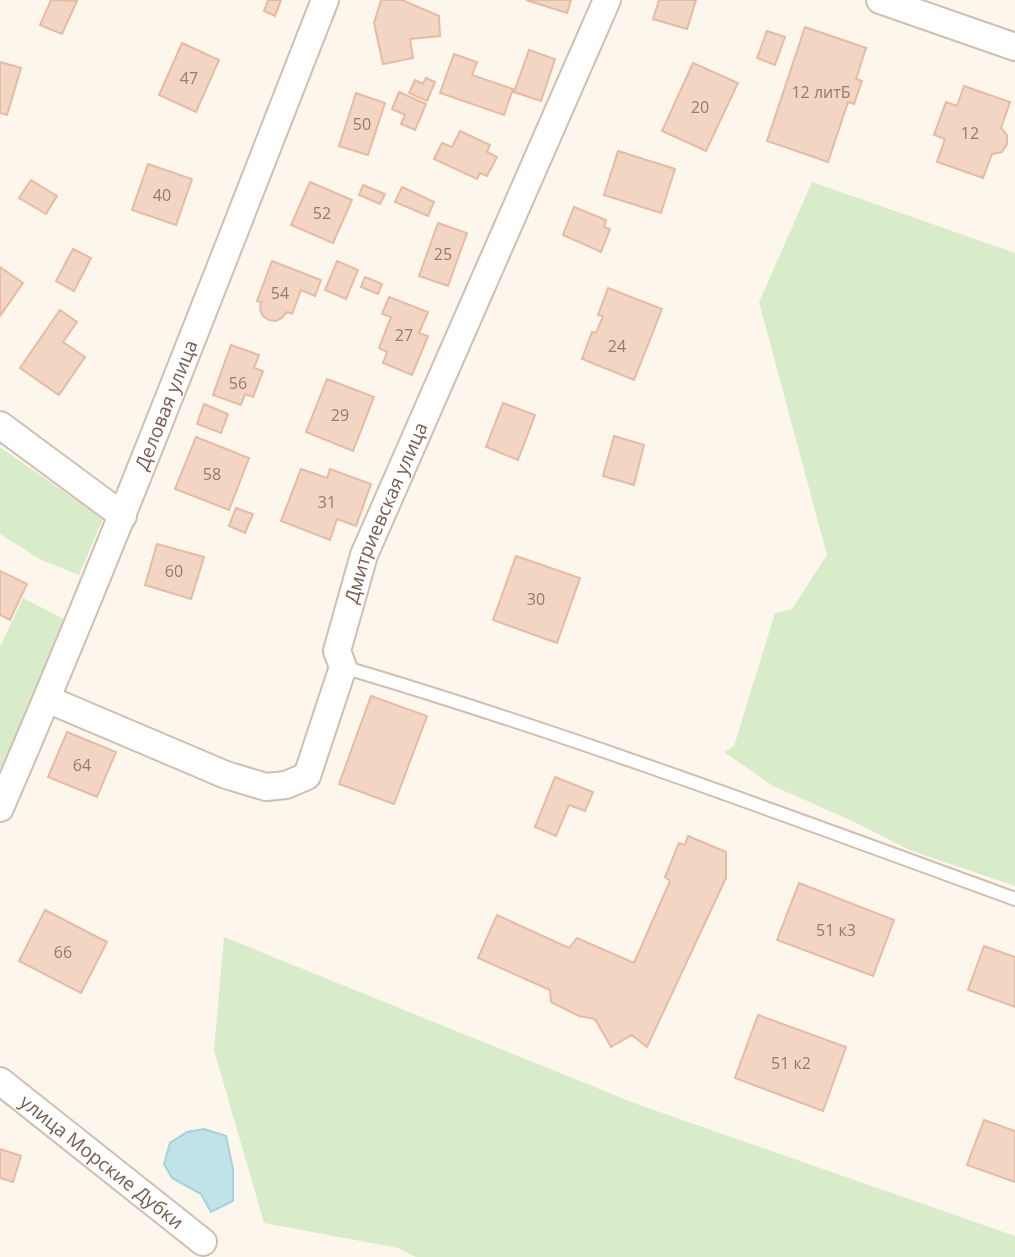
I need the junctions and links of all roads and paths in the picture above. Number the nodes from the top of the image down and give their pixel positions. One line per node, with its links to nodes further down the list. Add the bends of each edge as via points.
1 (325, 0): 6 (street, Деловая улица)
2 (607, 0): 7 (street, Дмитриевская улица, via 363,555 337,651)
3 (880, 0): 4 (street)
4 (1015, 47)
5 (0, 425): 6 (street)
6 (123, 516): 8 (street, Деловая улица)
7 (343, 667): 8 (street, Дмитриевская улица, via 307,776 286,785 266,786 226,775); 10 (lane, via 438,695)
8 (47, 699): 9 (street, Деловая улица)
9 (0, 808)
10 (1015, 899)
11 (0, 1081): 12 (street, улица Морские Дубки)
12 (203, 1242)

